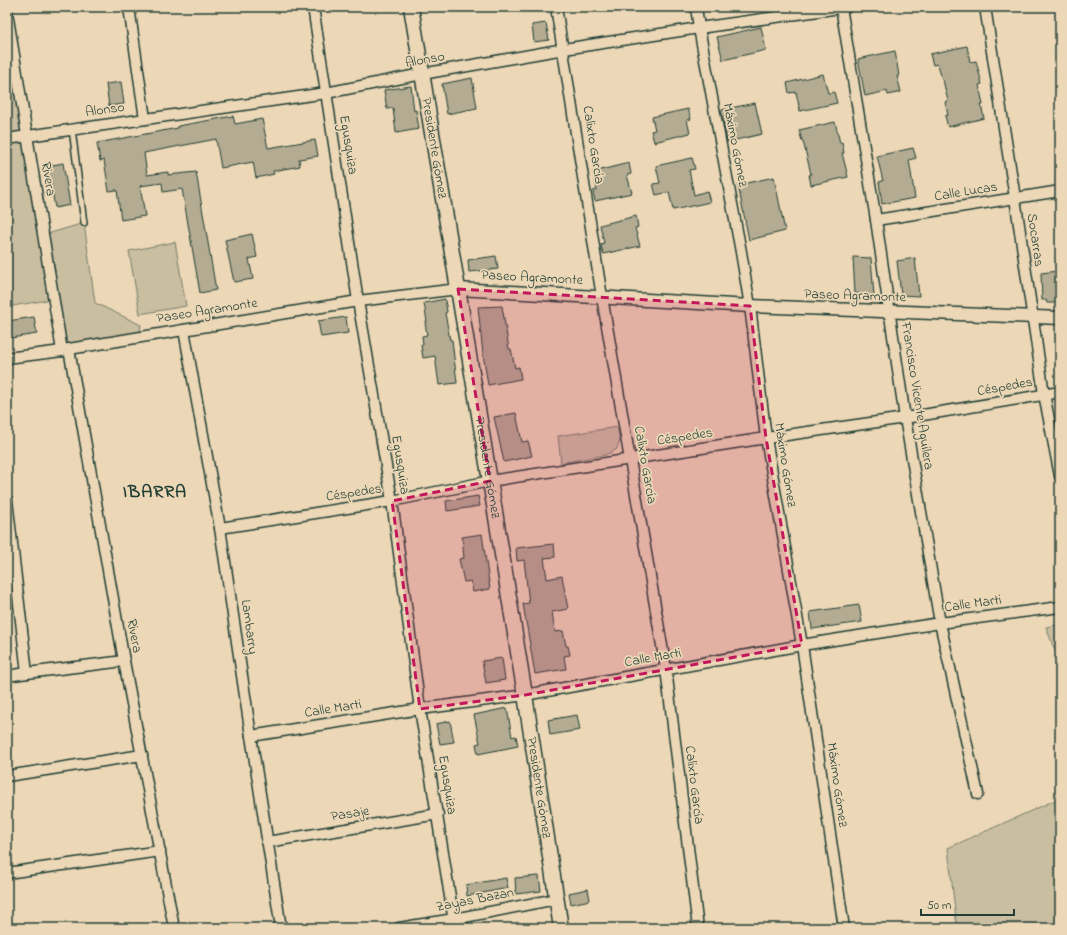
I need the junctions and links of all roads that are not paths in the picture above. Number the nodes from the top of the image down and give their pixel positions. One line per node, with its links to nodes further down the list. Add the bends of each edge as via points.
1 (129, 7): 13 (street)
2 (313, 7): 12 (street, Egusquiza)
3 (411, 7): 11 (main road, Presidente Gómez)
4 (556, 7): 10 (street, Calixto García)
5 (696, 7): 9 (street, Máximo Gómez)
6 (843, 7): 9 (street, Alonso); 19 (street, Francisco Vicente Aguilera)
7 (985, 7): 18 (street, Socarras)
8 (7, 12): 15 (street, Rivera)
9 (699, 28): 10 (street, Alonso); 24 (street, Máximo Gómez)
10 (564, 50): 11 (street, Alonso); 22 (street, Calixto García)
11 (422, 74): 12 (street, Alonso); 21 (main road, Presidente Gómez)
12 (326, 93): 13 (street, Alonso); 23 (street, Egusquiza)
13 (145, 119): 14 (street, Alonso)
14 (72, 129): 15 (street, Alonso); 20 (lane)
15 (27, 136): 16 (street, Alonso); 29 (street, Rivera)
16 (7, 139)
17 (1060, 191): 18 (street, Calle Lucas)
18 (1015, 198): 19 (street, Calle Lucas); 26 (street, Socarras)
19 (876, 220): 25 (street, Francisco Vicente Aguilera)
20 (84, 223)
21 (458, 290): 22 (street, Paseo Agramonte); 23 (street, Paseo Agramonte); 37 (main road, Presidente Gómez)
22 (602, 297): 24 (street, Paseo Agramonte); 35 (street, Calixto García)
23 (358, 301): 28 (street, Paseo Agramonte); 39 (street, Egusquiza)
24 (750, 306): 25 (street, Paseo Agramonte); 34 (street, Máximo Gómez)
25 (890, 312): 26 (street, Paseo Agramonte); 33 (street, Francisco Vicente Aguilera)
26 (1032, 317): 27 (street, Paseo Agramonte); 32 (street, Socarras)
27 (1060, 318)
28 (184, 330): 29 (street, Paseo Agramonte); 40 (street, Lambarry)
29 (66, 350): 30 (street, Paseo Agramonte); 44 (street, Rivera)
30 (7, 358)
31 (1060, 392): 32 (street, Céspedes)
32 (1044, 394): 33 (street, Céspedes); 36 (street, Socarras)
33 (905, 418): 34 (street, Céspedes); 42 (street, Francisco Vicente Aguilera)
34 (766, 438): 35 (street, Céspedes); 43 (street, Máximo Gómez)
35 (630, 460): 37 (street, Céspedes); 45 (street, Calixto García)
36 (1060, 476)
37 (490, 482): 39 (street, Céspedes); 48 (main road, Presidente Gómez)
38 (7, 500): 46 (street)
39 (392, 501): 40 (street, Céspedes); 49 (street, Egusquiza)
40 (220, 528): 50 (street, Lambarry)
41 (1060, 607): 42 (street, Calle Marti)
42 (940, 623): 43 (street, Calle Marti); 53 (street, Francisco Vicente Aguilera)
43 (802, 645): 45 (street, Calle Marti); 65 (street, Máximo Gómez)
44 (124, 661): 46 (street); 51 (street, Rivera)
45 (666, 669): 48 (street, Calle Marti); 64 (street, Calixto García)
46 (27, 673): 47 (street)
47 (7, 676)
48 (525, 695): 49 (street, Calle Marti); 58 (main road, Presidente Gómez)
49 (420, 709): 50 (street, Calle Marti); 54 (street, Egusquiza)
50 (251, 736): 55 (street, Lambarry)
51 (142, 755): 52 (street); 56 (street, Rivera)
52 (7, 776)
53 (978, 794)
54 (438, 814): 55 (street, Pasaje); 59 (street, Egusquiza)
55 (267, 842): 61 (street, Lambarry)
56 (160, 851): 57 (street); 60 (street, Rivera)
57 (7, 873)
58 (556, 899): 59 (street, Zayas Bazan); 63 (main road, Presidente Gómez)
59 (455, 924): 62 (street, Zayas Bazan)
60 (174, 928)
61 (281, 928)
62 (399, 928)
63 (561, 928)
64 (698, 928)
65 (844, 928)

